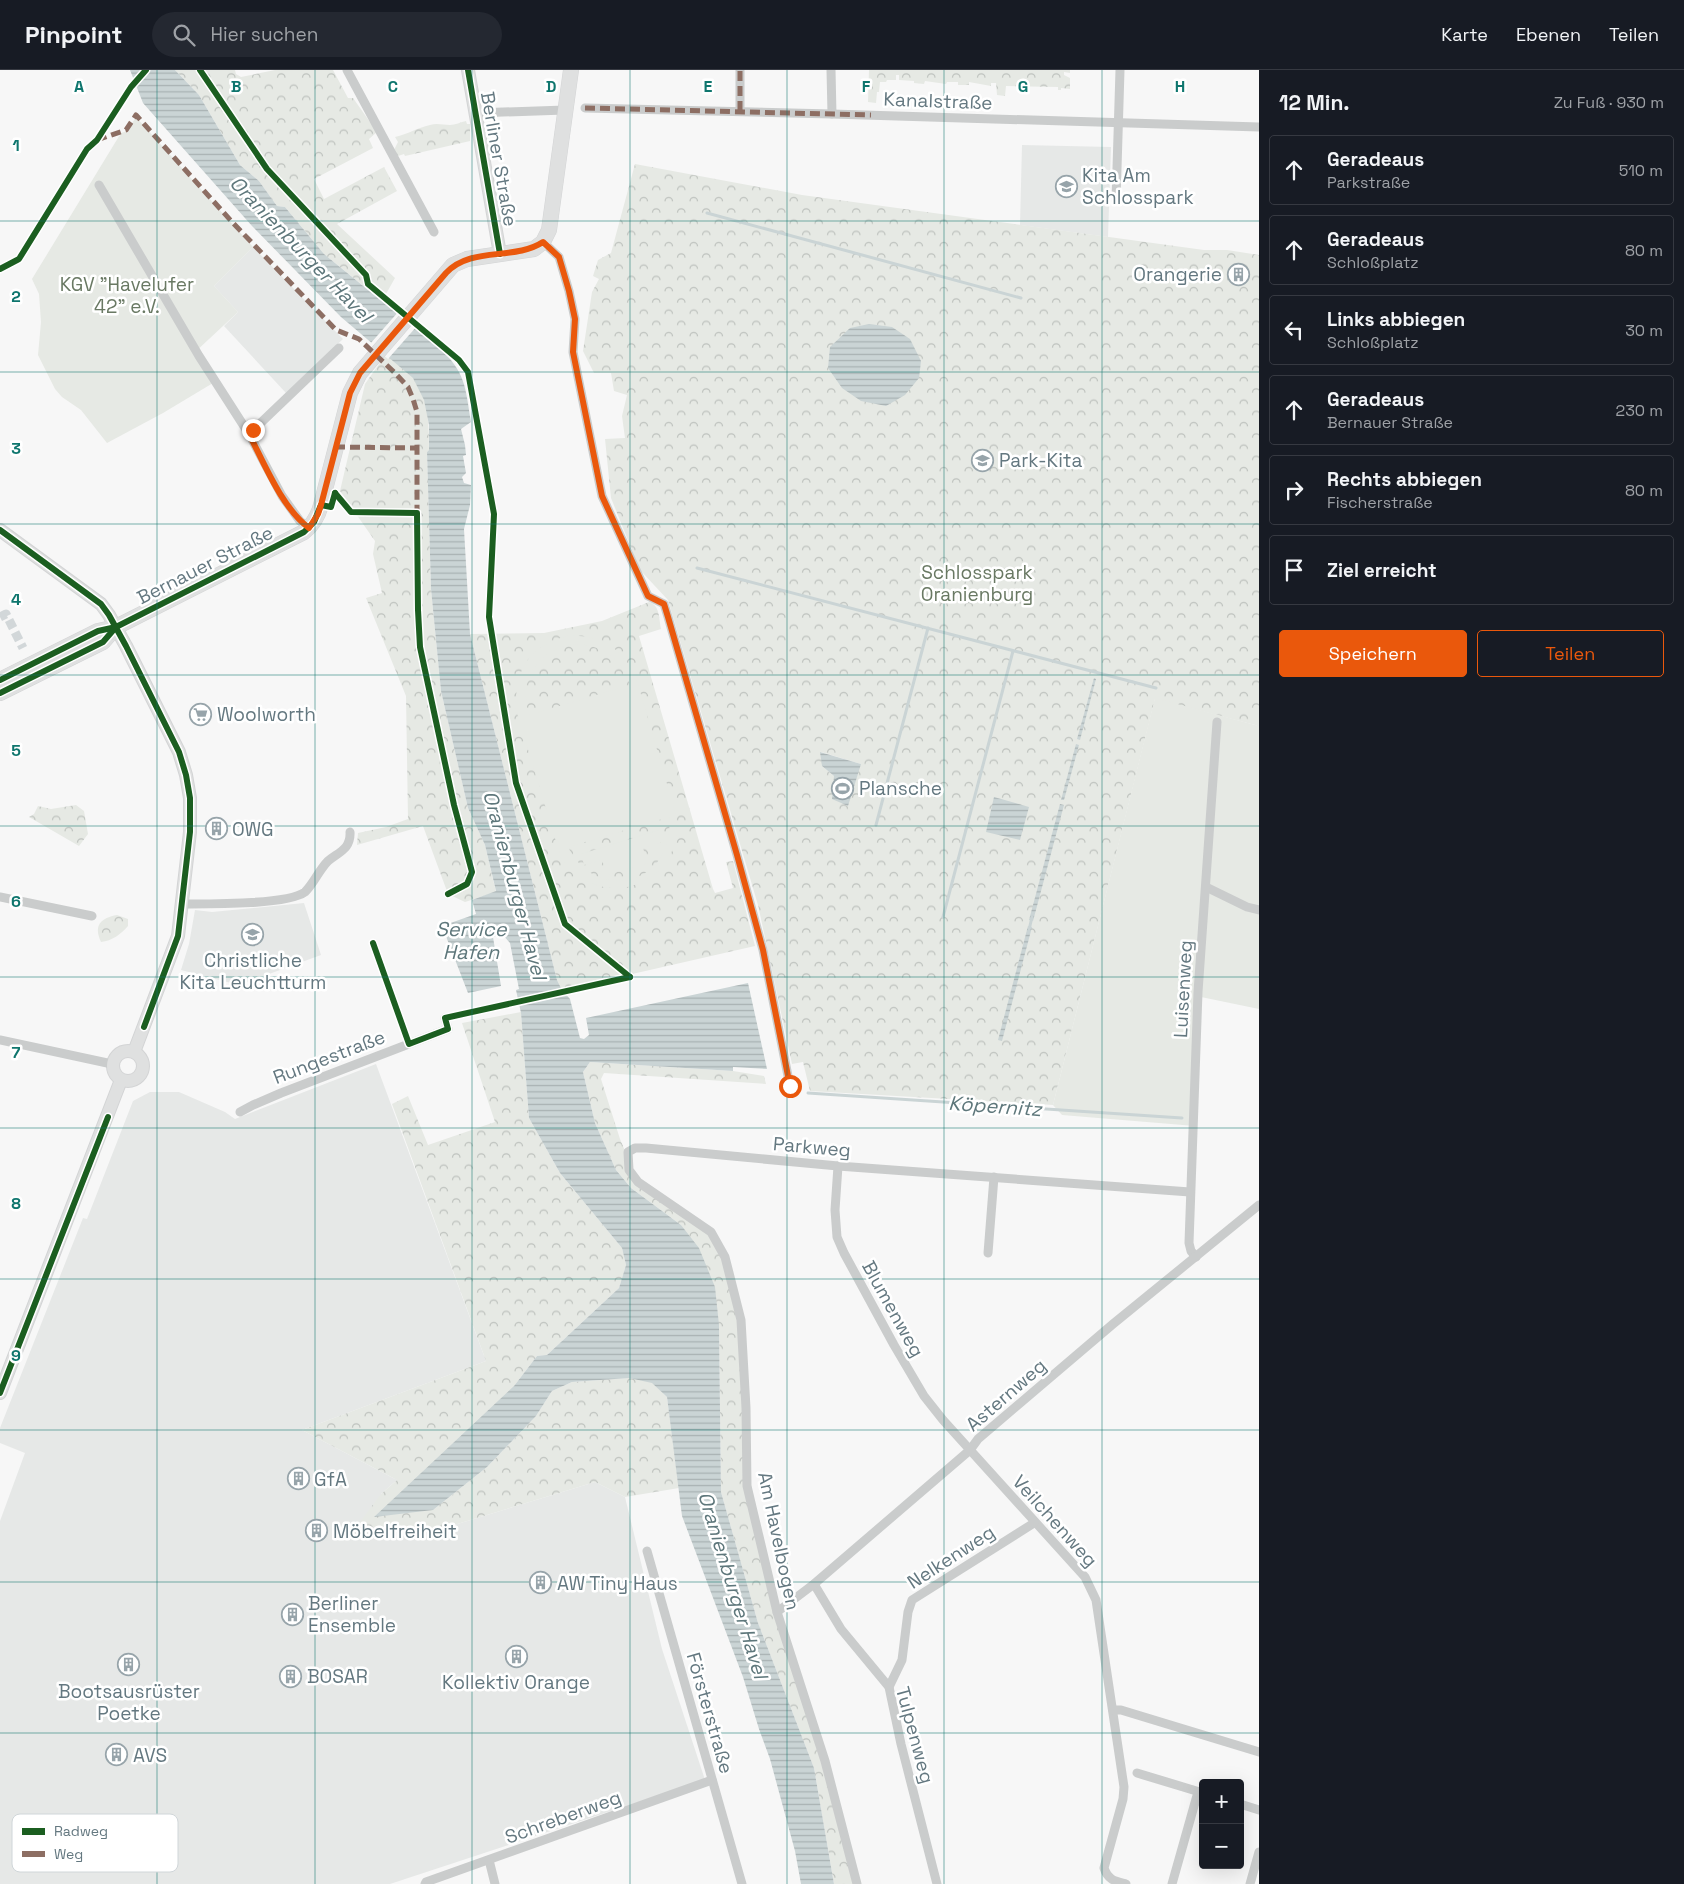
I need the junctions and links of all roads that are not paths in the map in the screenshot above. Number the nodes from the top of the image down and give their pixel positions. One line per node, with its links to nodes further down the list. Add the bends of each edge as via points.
1 (348, 70): 16 (street)
2 (468, 70): 10 (main road, Berliner Straße)
3 (571, 70): 8 (main road)
4 (740, 70): 9 (street)
5 (831, 70): 11 (street)
6 (1120, 70): 12 (street)
7 (585, 108): 9 (street, Kanalstraße)
8 (565, 110): 10 (street); 17 (main road)
9 (740, 111): 11 (street, Kanalstraße)
10 (476, 113): 18 (main road, Berliner Straße)
11 (832, 114): 12 (street, Kanalstraße)
12 (1118, 124): 13 (street, Kanalstraße); 15 (street)
13 (1259, 127)
14 (99, 185): 20 (street, via 199,356)
15 (1116, 201)
16 (434, 232)
17 (546, 236): 18 (main road, via 534,248); 38 (street, via 559,257 569,291 575,319 573,352 602,496 648,596 664,604 763,950)
18 (500, 254): 21 (main road, via 468,259 454,265 360,373 350,393 321,505)
19 (339, 348): 20 (street)
20 (249, 434): 21 (street, via 282,496)
21 (309, 528): 23 (main road, Bernauer Straße)
22 (0, 530): 23 (main road, via 101,604)
23 (116, 627): 24 (main road, Bernauer Straße, via 98,631); 25 (main road, Bernauer Straße, via 103,642); 30 (main road, via 179,752 186,775 190,809)
24 (0, 680)
25 (0, 693)
26 (1217, 722): 28 (street, Luisenweg)
27 (350, 832): 30 (street, via 346,847 324,865 304,892 294,897)
28 (1206, 887): 31 (street); 43 (street, Luisenweg)
29 (0, 897): 32 (street)
30 (182, 904): 35 (main road, via 178,936)
31 (1259, 910)
32 (92, 916)
33 (445, 1018): 39 (street, Rungestraße, via 448,1029 253,1104)
34 (0, 1040): 36 (street)
35 (134, 1052): 36 (main road, via 120,1053); 37 (main road, via 143,1063 140,1074 130,1082)
36 (112, 1064): 37 (main road, via 114,1074)
37 (121, 1080): 47 (main road)
38 (790, 1086)
39 (240, 1112)
40 (628, 1152): 41 (street, Parkweg, via 646,1148); 52 (street, Am Havelbogen, via 629,1170 638,1182 711,1232 725,1257 740,1320 747,1486)
41 (838, 1166): 42 (street, Parkweg); 48 (street, Blumenweg, via 835,1222 844,1253 924,1396)
42 (994, 1177): 43 (street, Parkweg); 45 (street)
43 (1190, 1192): 46 (street, Luisenweg, via 1189,1243)
44 (1259, 1205): 46 (street, Asternweg)
45 (988, 1253)
46 (1196, 1257): 48 (street, Asternweg, via 978,1439)
47 (0, 1393)
48 (970, 1450): 49 (street, Veilchenweg); 51 (street, Asternweg)
49 (1034, 1523): 53 (street, Nelkenweg, via 912,1600 902,1660); 54 (street, Veilchenweg, via 1084,1577 1096,1600)
50 (647, 1551): 57 (street, Försterstraße)
51 (814, 1584): 52 (street, Asternweg); 53 (street, Tulpenweg, via 841,1629)
52 (777, 1612): 67 (street, Am Havelbogen, via 825,1761)
53 (889, 1687): 68 (street, Tulpenweg)
54 (1113, 1710): 55 (street); 69 (street, Veilchenweg, via 1124,1786 1104,1868 1112,1880)
55 (1259, 1752)
56 (1137, 1773): 58 (street)
57 (712, 1780): 63 (street, Schreberweg); 66 (street, Försterstraße)
58 (1199, 1792)
59 (1199, 1795): 70 (street)
60 (1244, 1805): 61 (street)
61 (1259, 1810)
62 (1259, 1852): 71 (street)
63 (489, 1860): 64 (street, Schreberweg); 65 (street)
64 (425, 1884)
65 (495, 1884)
66 (742, 1884)
67 (857, 1884)
68 (937, 1884)
69 (1126, 1884)
70 (1172, 1884)
71 (1250, 1884)

